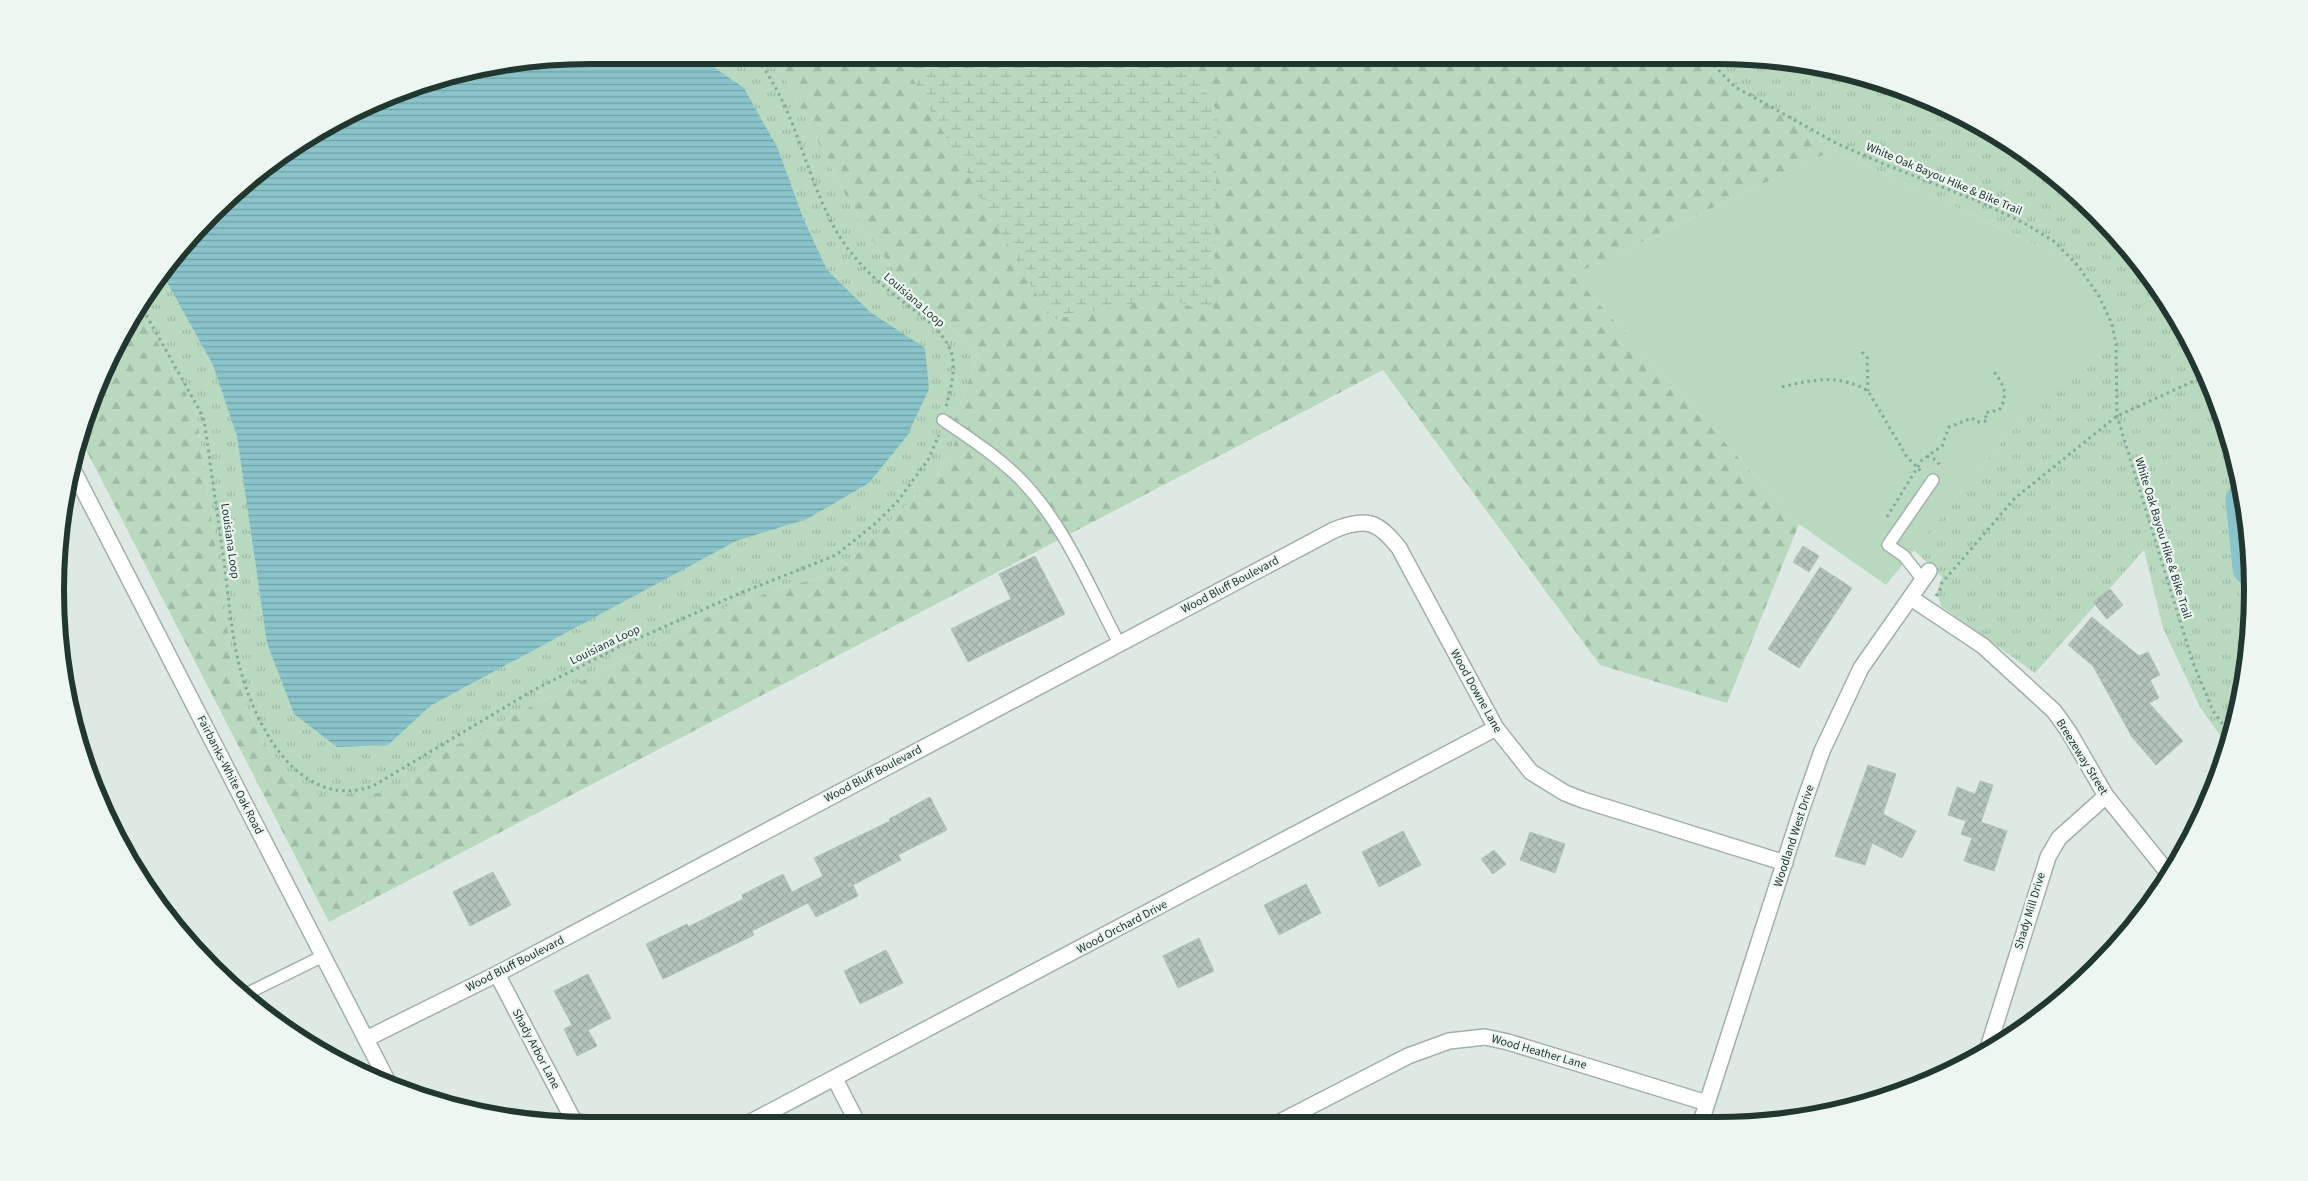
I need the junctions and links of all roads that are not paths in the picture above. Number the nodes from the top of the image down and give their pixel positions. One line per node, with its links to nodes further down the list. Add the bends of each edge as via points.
1 (943, 420): 7 (lane, via 1001,462 1032,492 1062,535)
2 (77, 476): 12 (street, Fairbanks-White Oak Road)
3 (1933, 480): 5 (lane, via 1888,545)
4 (1381, 528): 7 (street, Wood Bluff Boulevard, via 1369,522 1355,521 1334,530); 8 (street, Wood Downe Lane, via 1399,548)
5 (1926, 576): 6 (street, Woodland West Drive)
6 (1911, 598): 9 (street, Breezeway Street, via 1983,646 2048,705 2069,732); 10 (street, Woodland West Drive, via 1861,668 1846,699 1819,759)
7 (1119, 644): 13 (street, Wood Bluff Boulevard)
8 (1496, 728): 10 (street, Wood Downe Lane, via 1531,772 1565,793); 18 (street, Wood Orchard Drive)
9 (2106, 796): 11 (street, Breezeway Street); 16 (street, Shady Mill Drive, via 2059,838 2048,857)
10 (1785, 863): 19 (street, Woodland West Drive)
11 (2165, 868)
12 (323, 956): 14 (lane); 15 (street, Fairbanks-White Oak Road)
13 (497, 974): 15 (street, Wood Bluff Boulevard); 20 (street, Shady Arbor Lane)
14 (250, 992)
15 (366, 1039): 17 (street, Fairbanks-White Oak Road)
16 (1990, 1041)
17 (384, 1075)
18 (834, 1079): 21 (street, Wood Orchard Drive); 22 (street)
19 (1707, 1103): 23 (street, Wood Heather Lane, via 1485,1037 1430,1046); 24 (street, Woodland West Drive)
20 (572, 1116)
21 (761, 1117)
22 (854, 1117)
23 (1290, 1117)
24 (1703, 1117)

